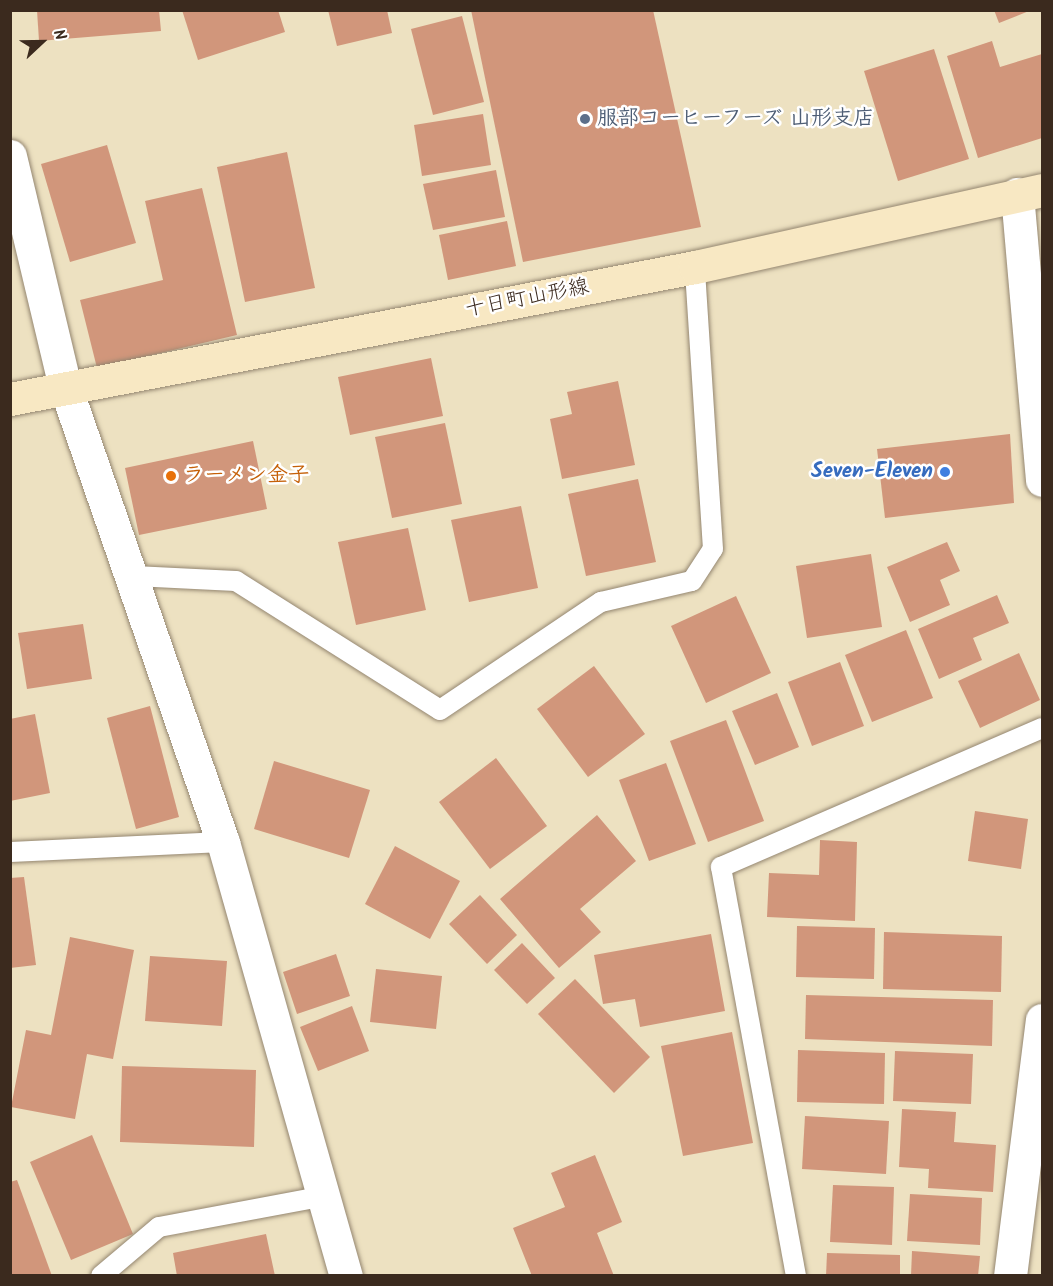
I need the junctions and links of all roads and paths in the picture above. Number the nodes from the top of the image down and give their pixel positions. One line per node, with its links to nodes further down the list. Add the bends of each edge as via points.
1 (10, 156): 4 (street)
2 (1030, 192): 3 (main road, 十日町山形線); 6 (street)
3 (695, 267): 4 (main road, 十日町山形線); 7 (lane, via 713,549 692,581 601,602 440,710 236,581)
4 (65, 386): 5 (main road, 十日町山形線); 7 (street)
5 (10, 399)
6 (1042, 480)
7 (134, 576): 9 (street)
8 (1042, 728): 15 (lane, via 721,867)
9 (223, 842): 10 (lane); 12 (street)
10 (10, 852)
11 (1042, 1020): 16 (street)
12 (320, 1197): 13 (lane, via 159,1227); 14 (street)
13 (101, 1275)
14 (346, 1275)
15 (796, 1275)
16 (1010, 1275)

